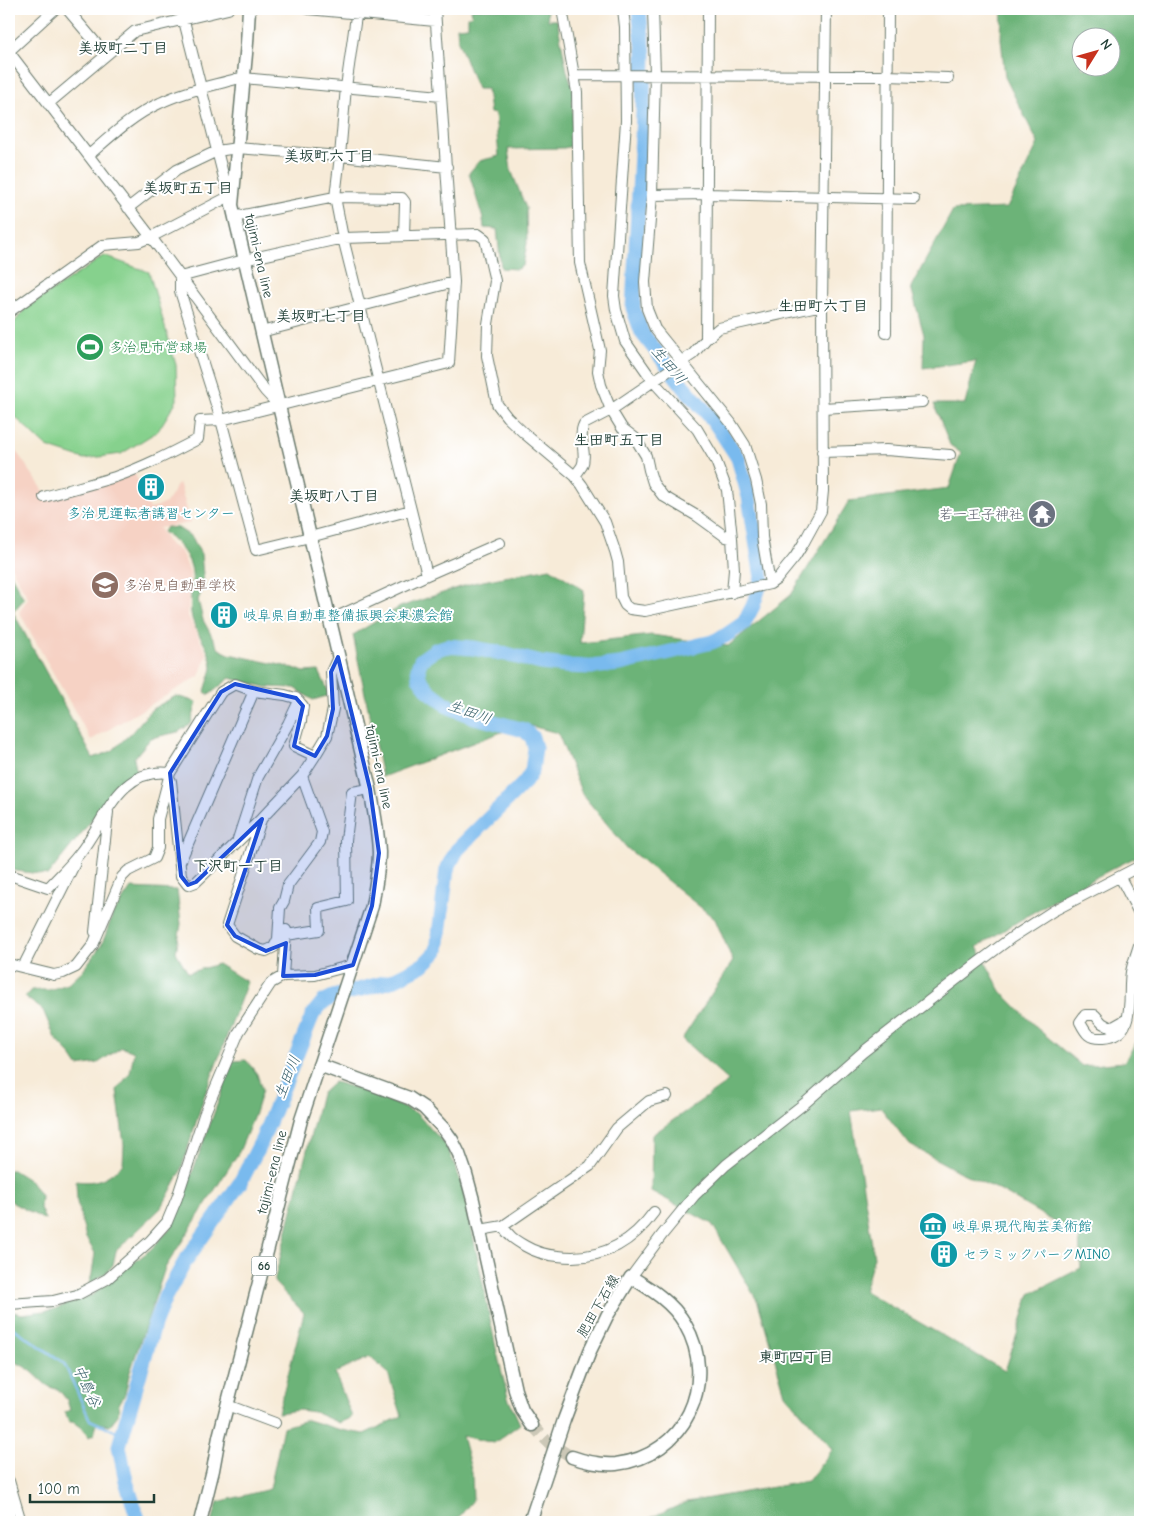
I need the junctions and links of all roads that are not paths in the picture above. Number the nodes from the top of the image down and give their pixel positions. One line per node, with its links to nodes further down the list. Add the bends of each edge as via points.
1 (56, 9): 16 (street)
2 (67, 9): 17 (street)
3 (228, 9): 14 (street)
4 (248, 9): 24 (main road, tajimi-ena line / 66)
5 (308, 9): 13 (street)
6 (435, 9): 15 (street)
7 (562, 9): 19 (street)
8 (623, 9): 20 (street)
9 (653, 9): 18 (street)
10 (708, 9): 21 (street)
11 (826, 9): 22 (street)
12 (888, 9): 23 (street)
13 (357, 11): 15 (street); 26 (street)
14 (183, 14): 17 (street, via 135,31); 27 (street)
15 (435, 21): 28 (street)
16 (9, 51): 29 (street)
17 (106, 55): 29 (street)
18 (655, 74): 20 (street); 21 (street); 37 (street)
19 (575, 75): 20 (street); 63 (street, via 580,263 600,350 598,371)
20 (624, 75): 59 (street, via 626,120 614,296 625,341)
21 (707, 76): 22 (street); 35 (street)
22 (826, 76): 23 (street); 38 (street)
23 (887, 76): 25 (street); 40 (street)
24 (244, 78): 26 (street); 27 (street); 30 (main road, tajimi-ena line / 66)
25 (948, 78)
26 (346, 87): 28 (street); 33 (street)
27 (201, 88): 31 (street); 32 (street, via 157,104 126,124)
28 (441, 96): 34 (street)
29 (48, 104): 32 (street)
30 (237, 148): 31 (street); 33 (street); 36 (main road, tajimi-ena line / 66)
31 (217, 151): 36 (street, via 226,186); 42 (street, via 177,170)
32 (89, 155): 42 (street)
33 (340, 156): 34 (street); 39 (street)
34 (447, 167): 44 (street)
35 (706, 194): 37 (street); 38 (street); 56 (street)
36 (232, 195): 43 (main road, tajimi-ena line / 66); 46 (street)
37 (652, 195): 57 (street, via 645,282 647,309 655,329)
38 (824, 196): 40 (street); 51 (street)
39 (335, 197): 43 (street); 45 (street, via 402,198 405,202); 47 (street)
40 (886, 198): 41 (street); 55 (street)
41 (914, 199)
42 (128, 208): 46 (street)
43 (234, 217): 48 (main road, tajimi-ena line / 66)
44 (451, 235): 45 (street); 50 (street); 67 (street, via 478,234 485,239 489,253 495,281 487,356 497,404 525,434)
45 (404, 236): 47 (street)
46 (151, 237): 49 (street); 53 (street, via 139,242 103,245)
47 (343, 238): 48 (street); 52 (street)
48 (244, 260): 49 (street); 54 (main road, tajimi-ena line / 66)
49 (180, 277): 61 (street); 64 (street, via 180,291)
50 (454, 282): 52 (street); 58 (street, via 449,364)
51 (822, 305): 56 (street, via 719,328); 62 (street)
52 (360, 307): 54 (street); 58 (street)
53 (9, 312)
54 (261, 332): 61 (main road, tajimi-ena line / 66)
55 (886, 333)
56 (706, 339): 57 (street)
57 (682, 362): 59 (street); 74 (street, via 745,445 761,504 762,536)
58 (379, 380): 61 (street); 69 (street)
59 (653, 381): 63 (street); 71 (street, via 697,429 716,461 727,490)
60 (922, 402): 62 (street)
61 (279, 406): 64 (street); 70 (main road, tajimi-ena line / 66)
62 (823, 408): 65 (street)
63 (611, 410): 67 (street, via 584,424 584,458); 71 (street, via 646,456 653,483 663,496)
64 (220, 420): 68 (street, via 200,422 198,440 139,468); 70 (street, via 256,550)
65 (822, 452): 66 (street, via 886,450); 74 (street, via 821,511 795,557)
66 (950, 455)
67 (575, 476): 75 (street, via 605,522 618,562 621,597 625,605 645,611)
68 (44, 497)
69 (411, 510): 70 (street); 73 (street)
70 (310, 538): 76 (main road, tajimi-ena line / 66)
71 (732, 538): 75 (street)
72 (500, 543): 73 (street)
73 (428, 575): 76 (street)
74 (770, 584): 75 (street)
75 (732, 593)
76 (330, 620): 77 (main road, tajimi-ena line / 66)
77 (338, 657): 80 (street, via 331,672 333,709 327,736); 83 (main road, tajimi-ena line / 66)
78 (254, 691): 79 (street, via 285,695); 81 (street, via 235,684 221,692); 88 (street)
79 (299, 701): 80 (street, via 303,706 294,746); 86 (street, via 258,777)
80 (315, 756): 82 (street)
81 (170, 773): 84 (street, via 156,771 134,780 123,788); 88 (street); 96 (street, via 158,818 158,848 154,858 122,877)
82 (302, 776): 85 (street); 92 (street, via 322,832 320,842 288,884)
83 (370, 789): 94 (street, via 352,792 346,840 346,902 318,908 319,930); 98 (main road, tajimi-ena line / 66, via 379,853 377,879)
84 (108, 808): 87 (street); 96 (street)
85 (262, 819): 86 (street); 92 (street, via 227,925 235,936 266,951 274,947 278,939 280,908)
86 (237, 843): 88 (street, via 196,882 188,885 181,876)
87 (80, 853): 90 (street, via 48,888); 99 (street)
88 (180, 863)
89 (1140, 866): 91 (street)
90 (9, 872)
91 (1120, 877): 93 (street); 107 (street, via 1053,911 1011,938 863,1052 726,1165 694,1196)
92 (284, 902): 94 (street)
93 (1140, 915)
94 (286, 935): 100 (street)
95 (1140, 942): 101 (street, via 1131,972)
96 (93, 945): 99 (street, via 76,967 64,973 54,975)
97 (9, 964): 99 (street)
98 (353, 965): 100 (street, via 314,974); 102 (main road, tajimi-ena line / 66)
99 (24, 967)
100 (283, 976): 108 (street, via 271,983 239,1032 204,1115 166,1222 108,1279 77,1295 53,1301)
101 (1127, 1019)
102 (319, 1065): 106 (main road, via 409,1098 436,1120 459,1154); 109 (main road, tajimi-ena line / 66, via 301,1120)
103 (667, 1096): 105 (street, via 649,1101 617,1128 590,1166)
104 (654, 1212): 105 (street, via 644,1227 626,1241 591,1256 572,1258 533,1251 506,1234)
105 (503, 1226): 106 (street)
106 (480, 1230): 111 (main road, via 515,1390)
107 (631, 1277): 112 (main road, 肥田下石線, via 672,1307 684,1323 697,1356 699,1376 696,1395 684,1424 653,1452 616,1464 590,1463); 116 (main road, 肥田下石線, via 590,1351)
108 (9, 1304)
109 (227, 1405): 110 (street); 115 (main road, tajimi-ena line / 66)
110 (275, 1424)
111 (532, 1425)
112 (572, 1457)
113 (9, 1481): 114 (street)
114 (21, 1522)
115 (200, 1522)
116 (530, 1522)

